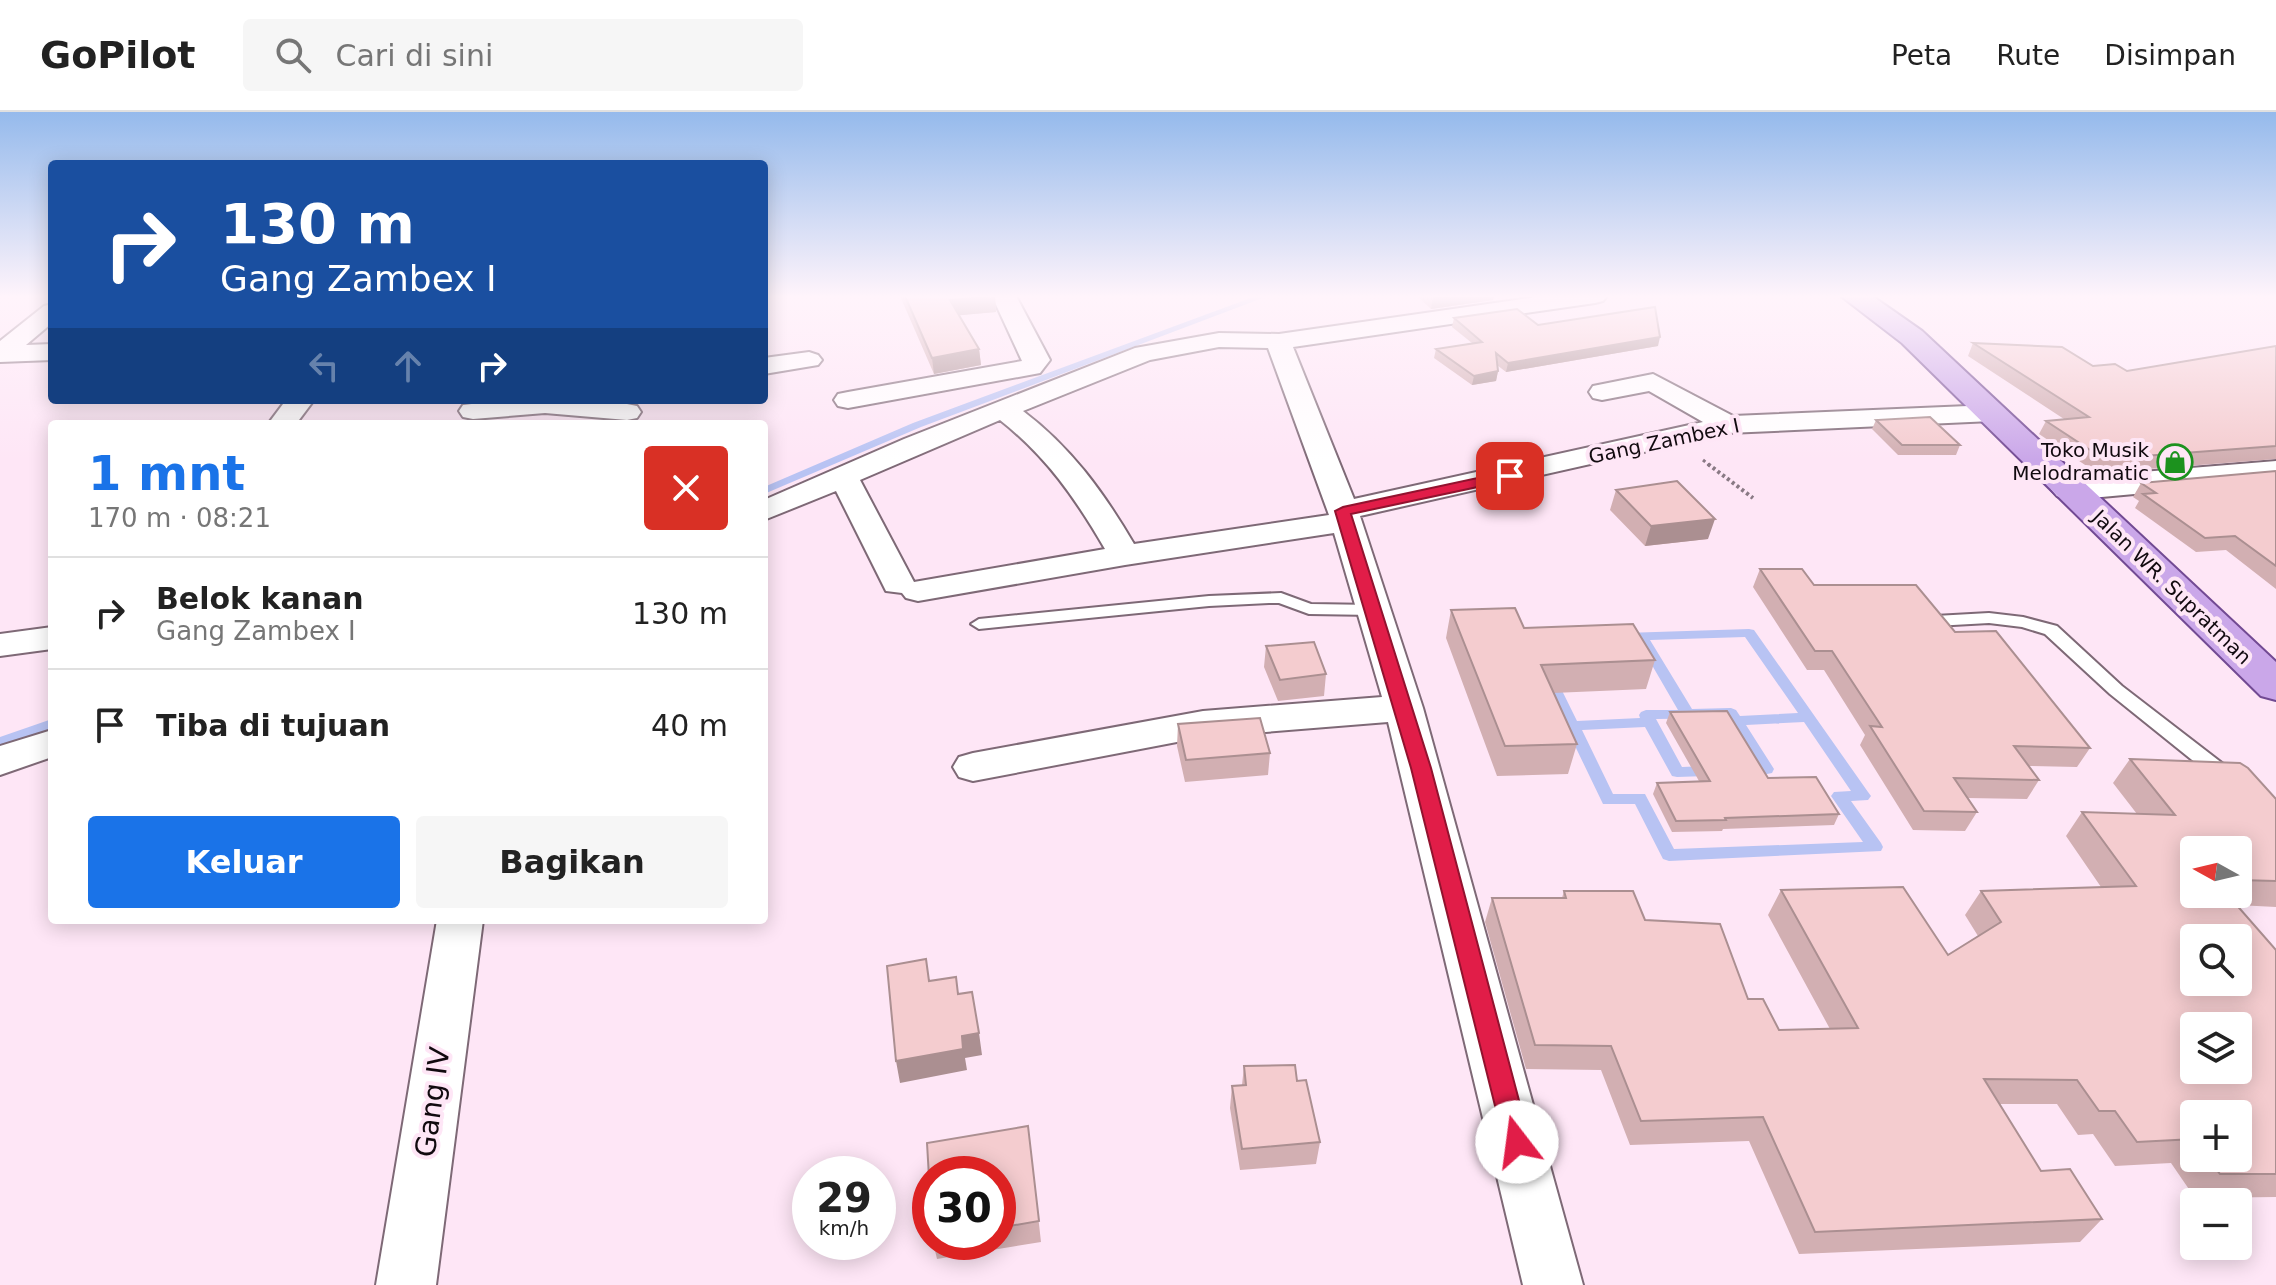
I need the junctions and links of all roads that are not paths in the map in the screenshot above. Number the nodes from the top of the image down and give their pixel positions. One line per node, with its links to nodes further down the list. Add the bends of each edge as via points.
1 (1032, 351): 10 (street, via 1037,360 1031,367)
2 (1157, 351): 11 (street)
3 (1281, 351): 20 (street)
4 (1926, 351): 14 (main road, Jalan WR. Supratman)
5 (48, 352): 6 (street)
6 (0, 354)
7 (809, 360): 8 (street)
8 (768, 365)
9 (1602, 392): 15 (street, via 1653,382)
10 (848, 400)
11 (1003, 409): 17 (street); 21 (street, via 1059,454)
12 (473, 411): 13 (street, via 545,405)
13 (628, 412)
14 (1992, 413): 15 (street, Gang Zambex I); 18 (main road, Jalan WR. Supratman)
15 (1728, 425): 20 (street, Gang Zambex I)
16 (2276, 471): 18 (street)
17 (843, 475): 19 (street); 21 (street, Gang Zambex I, via 908,588)
18 (2069, 489): 27 (main road, Jalan WR. Supratman)
19 (768, 509)
20 (1344, 517): 21 (street, Gang Zambex I); 22 (street)
21 (1125, 555)
22 (1374, 610): 24 (lane, via 1309,609 1269,598); 28 (street)
23 (1935, 621): 32 (lane, via 1989,618 2051,630 2116,690)
24 (979, 624)
25 (48, 639): 26 (street)
26 (0, 645)
27 (2276, 686)
28 (1404, 708): 31 (street, via 1203,724); 35 (street)
29 (48, 744): 30 (street)
30 (0, 761)
31 (973, 767)
32 (2238, 786)
33 (459, 924): 34 (street, Gang IV)
34 (406, 1285)
35 (1553, 1285)

